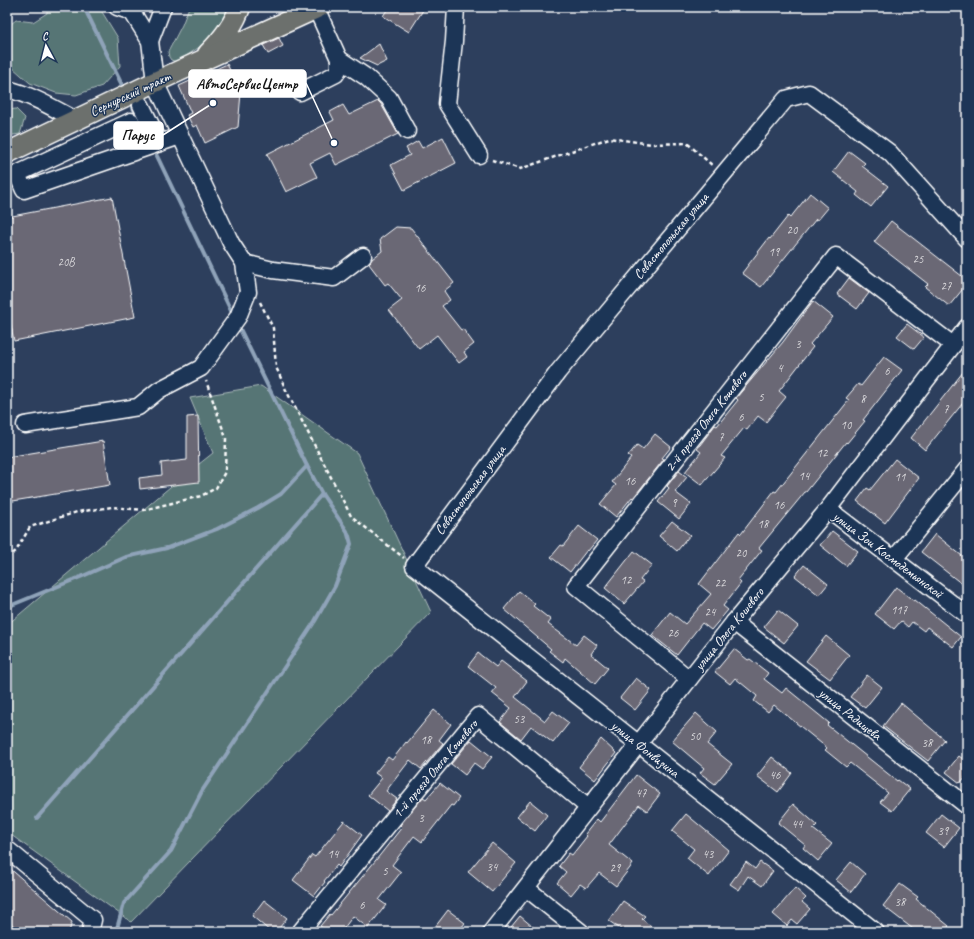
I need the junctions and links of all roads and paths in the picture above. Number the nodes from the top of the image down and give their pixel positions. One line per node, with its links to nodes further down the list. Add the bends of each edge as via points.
1 (117, 7): 6 (street, via 132,12)
2 (163, 7): 6 (street)
3 (240, 7): 8 (main road, via 219,43)
4 (456, 7): 19 (street, via 447,104)
5 (317, 8): 7 (street); 8 (main road, Сернурский тракт)
6 (150, 41): 9 (street)
7 (339, 59): 11 (street, via 336,74); 14 (street, via 366,77 389,98)
8 (201, 61): 9 (main road, Сернурский тракт)
9 (155, 82): 13 (main road, Сернурский тракт); 15 (street)
10 (7, 89): 13 (street, via 20,92)
11 (300, 92)
12 (141, 104): 16 (street)
13 (76, 120): 18 (main road, Сернурский тракт)
14 (407, 131)
15 (180, 136): 16 (street); 23 (street, via 231,243)
16 (160, 143): 17 (street)
17 (144, 148): 17 (street, via 24,190 17,174 131,121)
18 (7, 153)
19 (479, 155): 20 (path, via 520,169 609,138 651,144 687,143)
20 (722, 174): 21 (street, Севастопольская улица, via 786,99 809,93 890,153); 33 (street, Севастопольская улица, via 558,372)
21 (967, 239)
22 (363, 256): 23 (street, via 334,278 273,270)
23 (244, 263): 24 (street)
24 (248, 292): 27 (street, via 235,321); 33 (path, via 261,303 273,328 276,367 352,516)
25 (967, 327): 26 (street, улица Олега Кошевого)
26 (953, 345): 30 (street, улица Олега Кошевого); 36 (street, 2-й проезд Олега Кошевого, via 836,256 576,586)
27 (202, 368): 28 (street, via 159,390 138,407); 31 (path, via 226,438 225,472 216,488 201,496 143,510 112,507 77,512 30,527 16,551)
28 (25, 425)
29 (967, 469): 32 (street)
30 (828, 509): 32 (street, улица Зои Космодемьянской); 35 (street, улица Олега Кошевого)
31 (7, 558)
32 (894, 559): 34 (street, улица Зои Космодемьянской)
33 (414, 566): 37 (street, улица Фонвизина)
34 (967, 615)
35 (734, 622): 36 (street, улица Олега Кошевого); 38 (street, улица Радищева)
36 (689, 679): 37 (street, улица Олега Кошевого)
37 (638, 744): 39 (street, улица Олега Кошевого); 46 (street, улица Фонвизина)
38 (967, 806)
39 (588, 807): 41 (street, улица Олега Кошевого); 43 (street, 1-й проезд Олега Кошевого, via 478,716)
40 (7, 849): 42 (street, via 93,920)
41 (526, 888): 44 (street, улица Олега Кошевого); 45 (street)
42 (90, 932)
43 (300, 932)
44 (491, 932)
45 (581, 932)
46 (876, 932)

